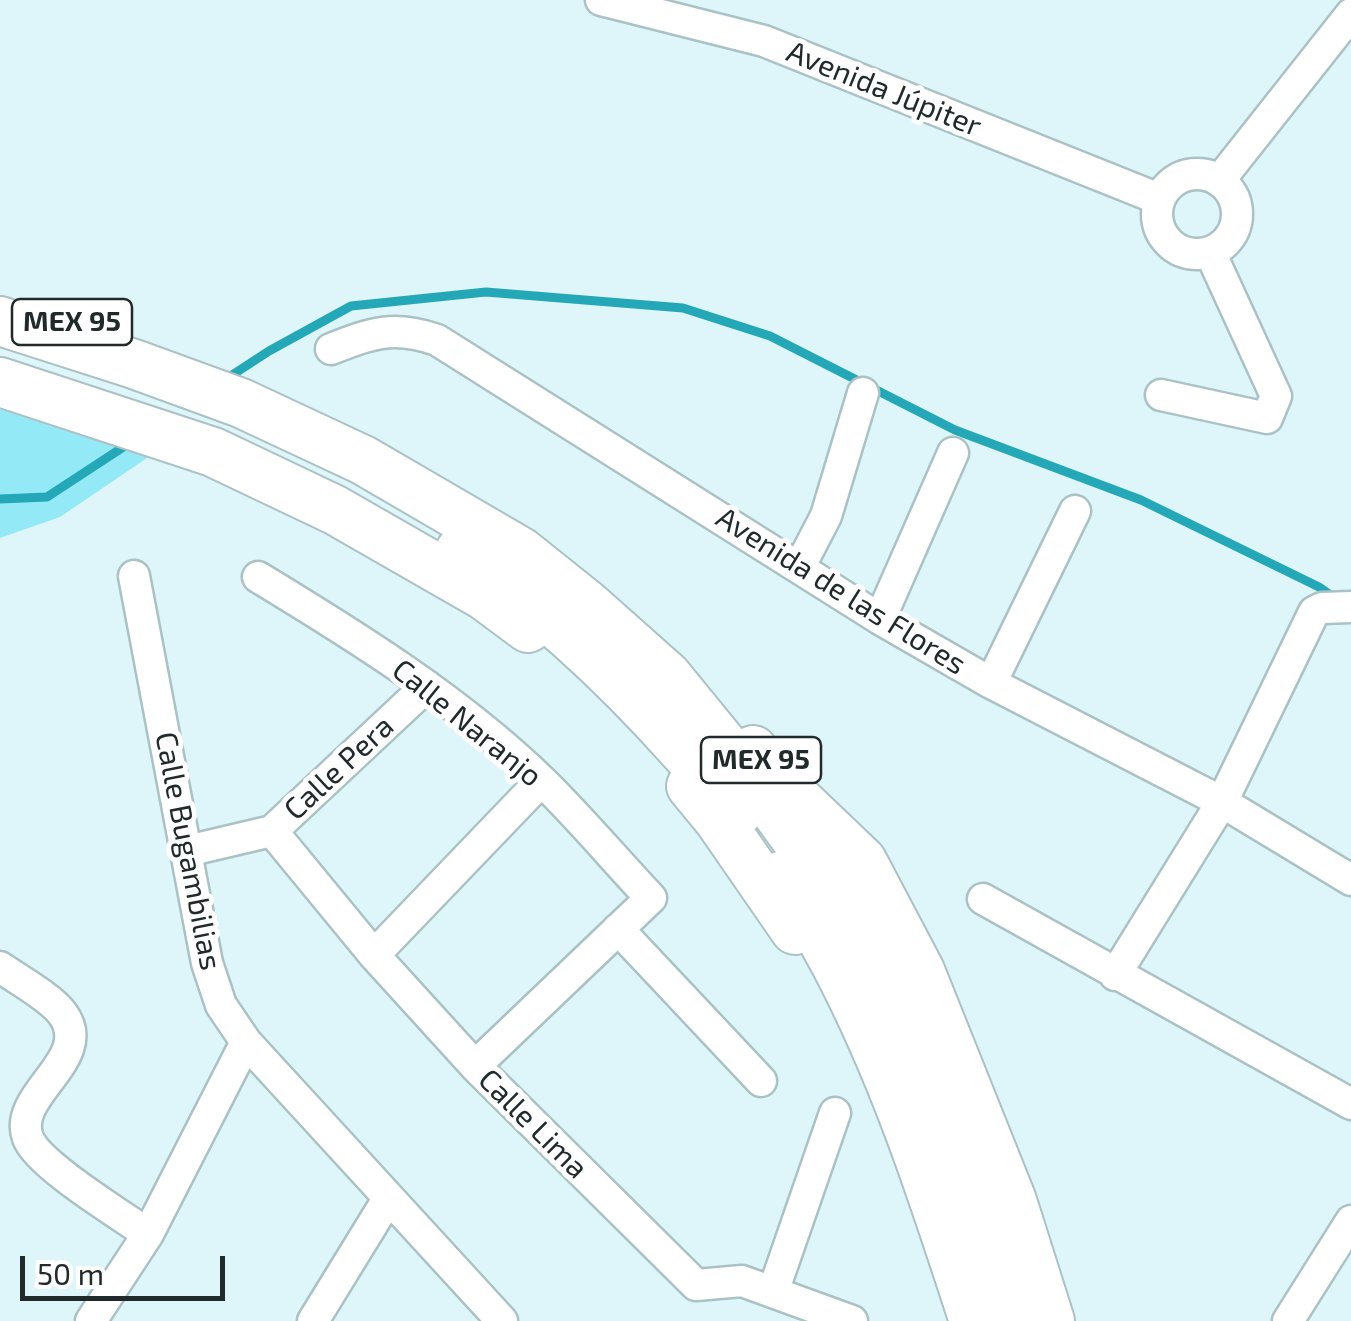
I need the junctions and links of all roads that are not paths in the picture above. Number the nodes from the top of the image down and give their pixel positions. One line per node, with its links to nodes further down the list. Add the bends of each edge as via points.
1 (602, 0): 4 (street, Avenida Júpiter, via 764,41)
2 (1351, 14): 3 (street)
3 (1220, 180): 4 (street, via 1194,174 1177,179); 5 (street, via 1237,212 1224,243)
4 (1159, 199): 5 (street, via 1156,216 1166,240 1187,253)
5 (1210, 252): 13 (street, via 1276,396 1267,418)
6 (0, 299): 10 (main road, MEX 95)
7 (0, 321): 10 (main road, MEX 95)
8 (331, 348): 17 (street, Avenida de las Flores, via 377,331 437,340)
9 (0, 351): 10 (main road, MEX 95)
10 (127, 379): 11 (main road, MEX 95); 14 (main road, MEX 95)
11 (0, 382)
12 (863, 393): 17 (street, via 826,516)
13 (1161, 394)
14 (233, 417): 47 (main road, MEX 95, via 334,510 485,596 569,658 720,820 784,912 837,1006 883,1110); 48 (main road, MEX 95, via 499,577 582,646 733,805 800,898 852,996 900,1102); 49 (main road, MEX 95, via 362,460 521,552 667,676 824,876 879,968 935,1081); 50 (main road, MEX 95, via 446,481 531,537 701,684 775,778 862,861 920,971 1012,1201)
15 (953, 453): 21 (street)
16 (1075, 512): 22 (street)
17 (800, 566): 21 (street, Avenida de las Flores)
18 (134, 576): 27 (street, Calle Bugambilias)
19 (258, 578): 23 (street, Calle Naranjo)
20 (1337, 608): 25 (street, via 1314,612)
21 (880, 619): 22 (street, Avenida de las Flores)
22 (990, 682): 25 (street, Avenida de las Flores)
23 (426, 686): 24 (street, Calle Naranjo); 26 (street, Calle Pera)
24 (542, 781): 30 (street, Calle Naranjo, via 651,898); 31 (street)
25 (1222, 802): 28 (street, Avenida de las Flores); 33 (street)
26 (272, 832): 27 (street, Calle Pera); 31 (street, Calle Lima)
27 (187, 851): 34 (street, Calle Bugambilias, via 207,963 221,1005)
28 (1351, 880)
29 (983, 899): 33 (street)
30 (618, 929): 35 (street); 36 (street)
31 (374, 955): 35 (street, Calle Lima)
32 (0, 967): 41 (street, via 62,1012 70,1031 65,1056 27,1113 26,1136 39,1156)
33 (1115, 975): 37 (street)
34 (246, 1042): 39 (street, Calle Bugambilias); 41 (street)
35 (475, 1066): 42 (street, Calle Lima, via 696,1285 742,1281)
36 (761, 1082)
37 (1351, 1104)
38 (835, 1112): 42 (street)
39 (388, 1200): 44 (street); 45 (street, Calle Bugambilias)
40 (1351, 1222): 51 (street)
41 (148, 1234): 43 (street)
42 (773, 1292): 46 (street, Calle Lima)
43 (90, 1321)
44 (313, 1321)
45 (502, 1321)
46 (852, 1321)
47 (953, 1321)
48 (974, 1321)
49 (1020, 1321)
50 (1050, 1321)
51 (1288, 1321)

